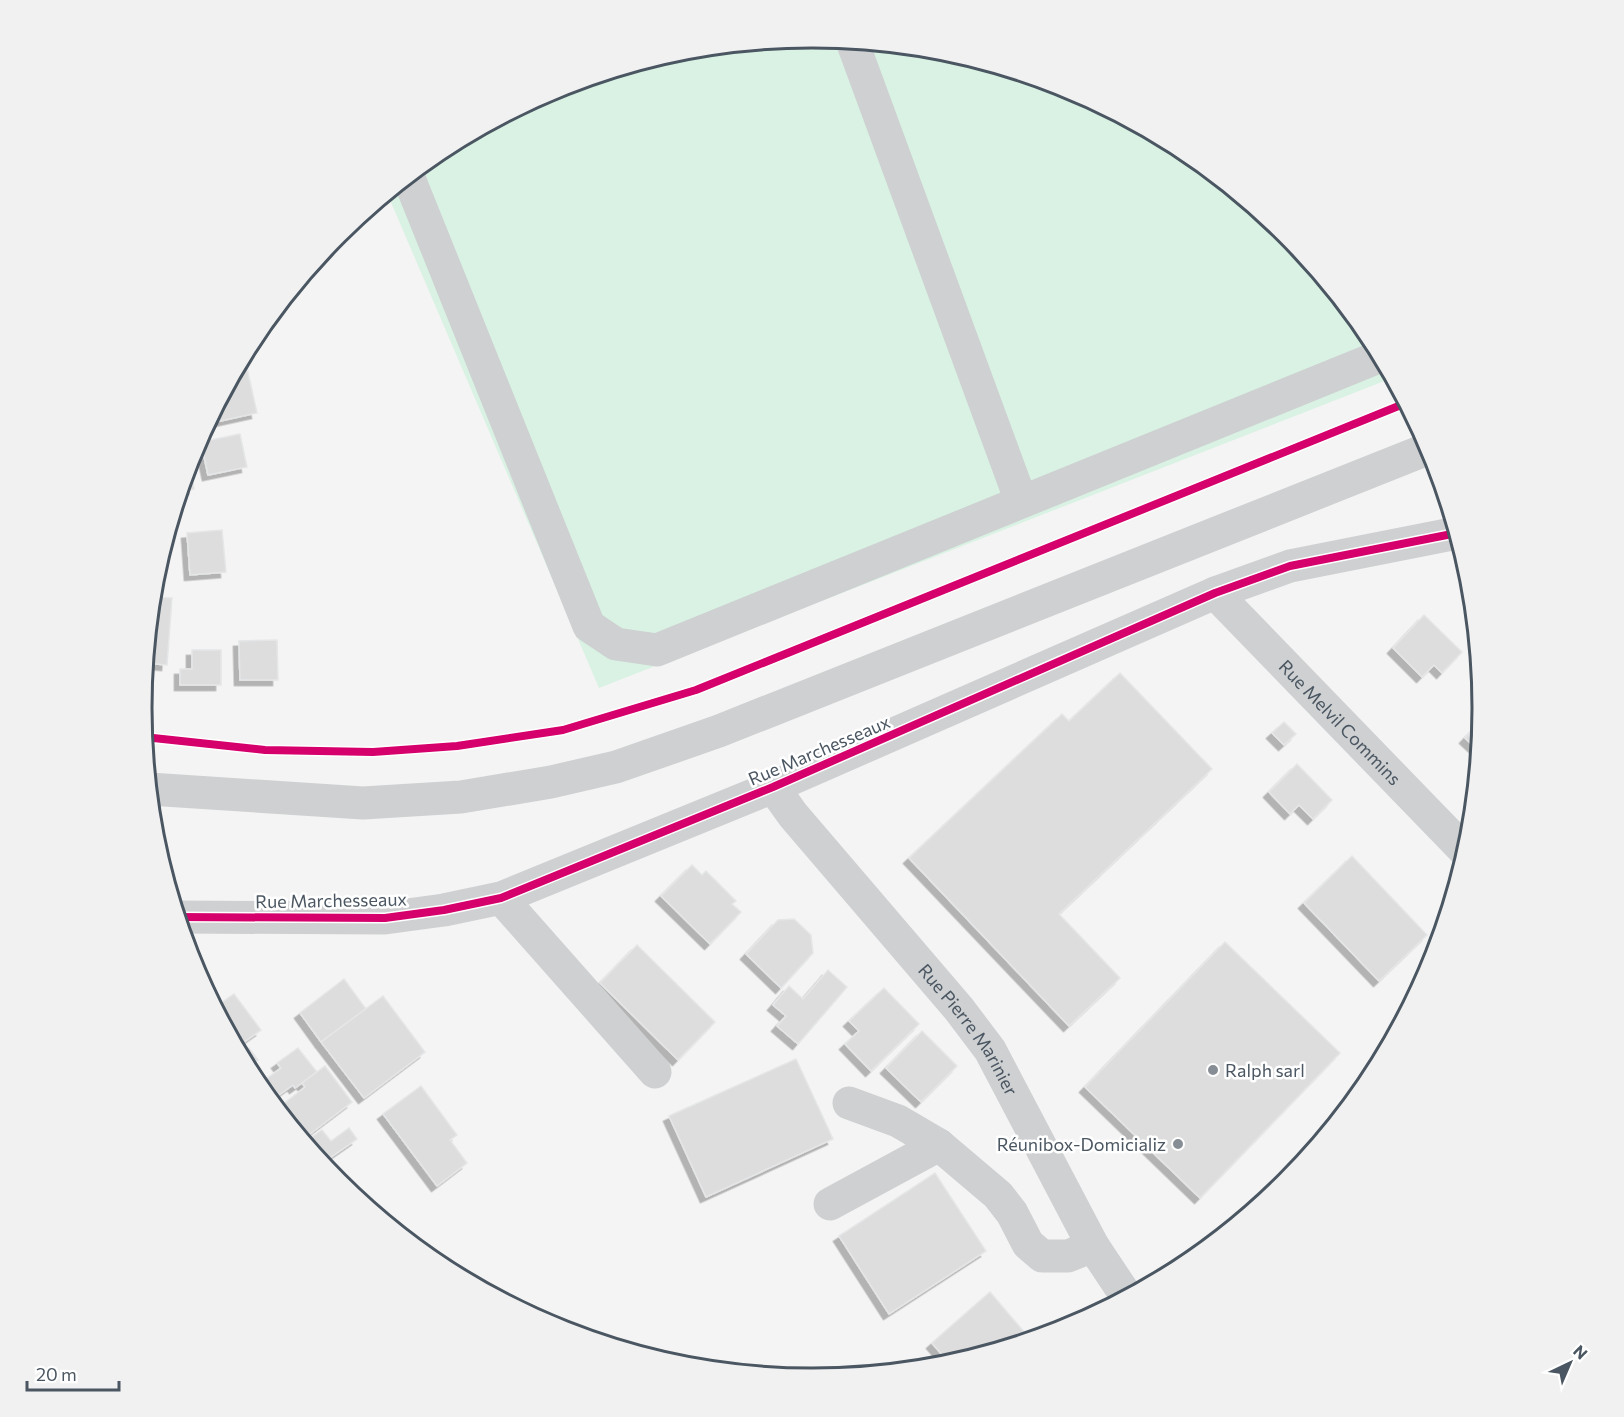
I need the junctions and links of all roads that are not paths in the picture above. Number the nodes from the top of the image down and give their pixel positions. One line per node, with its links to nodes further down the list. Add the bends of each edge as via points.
1 (855, 49): 5 (street)
2 (411, 183): 5 (street, via 589,626 616,644 657,650)
3 (1372, 360): 5 (street)
4 (1420, 452): 9 (street, via 719,731 615,767 460,797 363,803)
5 (1021, 501)
6 (1449, 535): 7 (street, Rue Marchesseaux, via 1290,566)
7 (1215, 592): 8 (street, Rue Marchesseaux); 10 (street, Rue Melvil Commins)
8 (772, 787): 11 (street, Rue Marchesseaux); 17 (street, Rue Pierre Marinier, via 990,1050)
9 (156, 789)
10 (1458, 844)
11 (501, 898): 12 (street, Rue Marchesseaux, via 385,918); 13 (street)
12 (185, 916)
13 (655, 1072)
14 (849, 1103): 15 (street, via 898,1120)
15 (939, 1145): 16 (street); 17 (street, via 998,1195 1028,1244 1041,1256 1068,1256)
16 (830, 1204)
17 (1093, 1246): 18 (street, Rue Pierre Marinier)
18 (1123, 1291)

